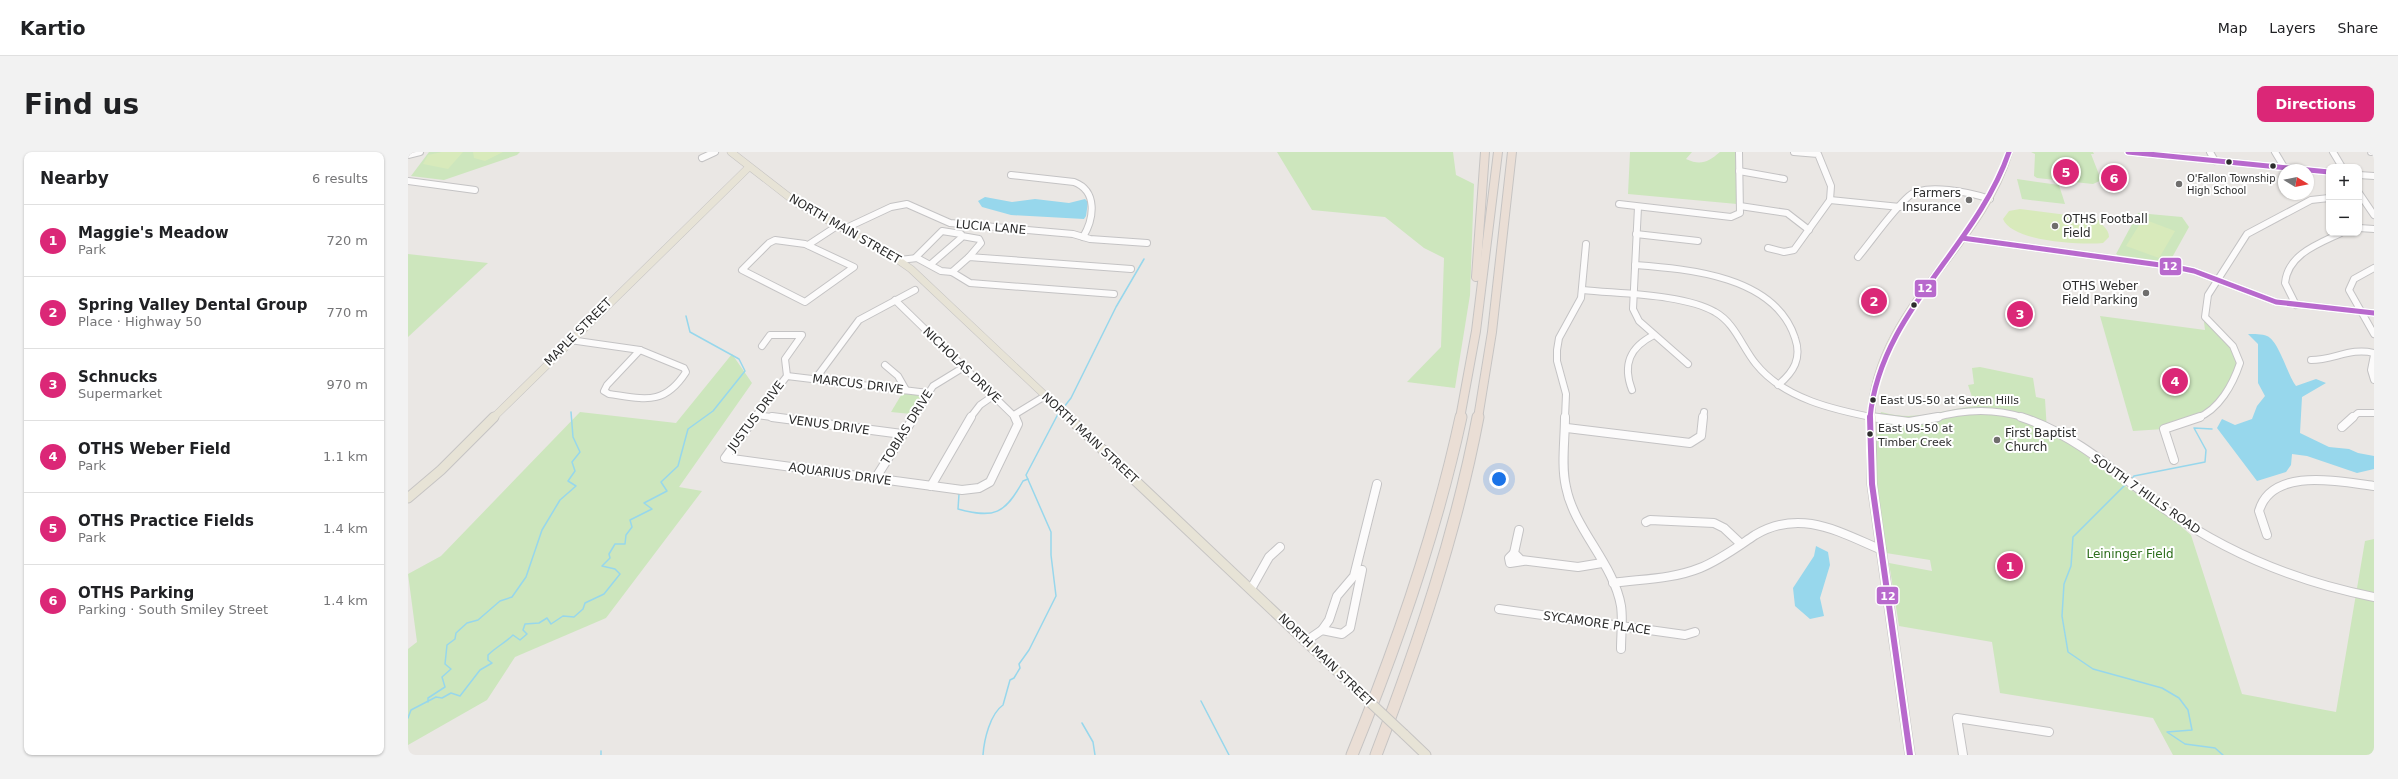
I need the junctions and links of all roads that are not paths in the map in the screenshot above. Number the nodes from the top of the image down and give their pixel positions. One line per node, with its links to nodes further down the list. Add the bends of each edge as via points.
1 (420, 152): 15 (street)
2 (715, 152): 16 (street)
3 (731, 152): 21 (main road, NORTH MAIN STREET)
4 (1485, 152): 89 (highway, via 1475,299 1465,369)
5 (1498, 152): 89 (highway)
6 (1512, 152): 128 (highway, via 1487,365 1474,440 1435,587)
7 (1739, 152): 23 (street)
8 (1794, 152): 33 (street, via 1818,154 1831,186)
9 (2009, 152): 32 (main road)
10 (2128, 152): 14 (street)
11 (2210, 152): 17 (street)
12 (2276, 152): 18 (street)
13 (2333, 152): 19 (street)
14 (2148, 153): 17 (street)
15 (408, 155)
16 (702, 158)
17 (2214, 161): 20 (street)
18 (2282, 164)
19 (2340, 164)
20 (2278, 166)
21 (749, 167): 40 (main road, NORTH MAIN STREET, via 798,204); 76 (main road, MAPLE STREET)
22 (2314, 170): 24 (street)
23 (1739, 171): 28 (street); 36 (street)
24 (2326, 172)
25 (1011, 175): 47 (street, via 1082,185 1092,199)
26 (2362, 175): 27 (street)
27 (2374, 176)
28 (1784, 179)
29 (408, 181): 30 (street)
30 (475, 190)
31 (2326, 198): 65 (street, via 2311,200 2247,234)
32 (1990, 199): 38 (street, via 1974,194 1925,190 1910,195); 49 (main road)
33 (1830, 200): 38 (street); 43 (street)
34 (2362, 202): 39 (street)
35 (1618, 204): 37 (street)
36 (1740, 206): 37 (street, via 1738,214 1731,217); 43 (street, via 1787,213)
37 (1638, 207): 44 (street)
38 (1900, 207): 58 (street)
39 (2374, 215)
40 (841, 228): 47 (street, LUCIA LANE, via 891,207 907,204 950,223); 54 (street, LUCIA LANE); 59 (main road, NORTH MAIN STREET)
41 (2362, 228): 42 (street)
42 (2374, 229)
43 (1809, 230): 55 (street, via 1794,250 1784,252)
44 (1636, 234): 51 (street); 61 (street)
45 (925, 236): 50 (street)
46 (962, 236): 50 (street, via 941,229); 57 (street, via 979,239 980,243); 60 (street)
47 (1083, 236): 52 (street, LUCIA LANE, via 1090,239)
48 (2336, 236): 71 (street, via 2297,257 2293,263 2285,283)
49 (1962, 238): 65 (street, via 2175,267); 98 (main road, via 1914,301 1890,341 1879,368)
50 (932, 240): 56 (street, via 921,248)
51 (1698, 241)
52 (1147, 243)
53 (1586, 244): 67 (street)
54 (808, 245): 54 (street, via 772,241 742,270 806,302 854,268)
55 (1768, 248)
56 (916, 257): 59 (street); 60 (street)
57 (969, 257): 63 (street); 64 (street)
58 (1858, 257)
59 (900, 260): 93 (main road, NORTH MAIN STREET)
60 (931, 264): 64 (street, via 946,274)
61 (1634, 265): 69 (street); 87 (street, via 1715,275 1780,311 1795,338 1798,358 1788,378)
62 (2374, 269): 72 (street, via 2353,279 2349,286 2351,296)
63 (1131, 270)
64 (952, 272): 68 (street, via 970,283)
65 (2217, 280): 71 (street, via 2262,299); 103 (street, via 2206,300 2205,317 2233,346 2240,363 2211,410 2190,421 2164,428)
66 (915, 290): 70 (street)
67 (1583, 290): 69 (street, SOUTH 7 HILLS ROAD); 100 (street, via 1558,344 1557,360 1566,394)
68 (1114, 294)
69 (1633, 296): 75 (street, via 1636,316); 87 (street, SOUTH 7 HILLS ROAD, via 1686,303 1714,311 1726,319 1760,369)
70 (895, 300): 83 (street, NICHOLAS DRIVE); 85 (street, via 858,320)
71 (2296, 305): 72 (street)
72 (2360, 312): 73 (street); 74 (street)
73 (2374, 314)
74 (2374, 334)
75 (1654, 335): 81 (street); 90 (street, via 1635,348 1626,363 1625,377)
76 (570, 340): 78 (street); 108 (main road, MAPLE STREET, via 441,470)
77 (762, 346): 84 (street, via 770,335 802,335 785,357 784,369)
78 (640, 350): 78 (street, via 684,368 686,372 668,394 661,398 609,394 604,390 607,385)
79 (2374, 354): 80 (street, via 2357,349 2320,361); 86 (street, via 2371,370)
80 (2311, 360)
81 (1688, 364)
82 (885, 365): 88 (street, via 891,368)
83 (964, 367): 91 (street, TOBIAS DRIVE, via 940,381); 92 (street, NICHOLAS DRIVE)
84 (788, 376): 85 (street, MARCUS DRIVE); 96 (street, JUSTUS DRIVE)
85 (816, 378): 88 (street, MARCUS DRIVE)
86 (2374, 380)
87 (1778, 385): 98 (street, SOUTH 7 HILLS ROAD, via 1804,398)
88 (906, 390): 91 (street, MARCUS DRIVE)
89 (1466, 390): 127 (highway, via 1429,542 1395,645)
90 (1632, 390)
91 (928, 393): 101 (street, TOBIAS DRIVE)
92 (993, 396): 97 (street, NICHOLAS DRIVE); 106 (street, via 973,412)
93 (1045, 396): 97 (street); 118 (main road, NORTH MAIN STREET)
94 (1704, 412): 100 (street, via 1701,436 1690,443)
95 (2374, 413): 99 (street, via 2358,413)
96 (756, 415): 101 (street, VENUS DRIVE); 102 (street, JUSTUS DRIVE)
97 (1014, 415): 106 (street, AQUARIUS DRIVE, via 1018,424 990,482 974,489)
98 (1870, 416): 114 (main road, via 1870,464); 119 (street, SOUTH 7 HILLS ROAD, via 1909,422 1924,421 1956,412 1979,411 1999,412 2029,419 2059,433 2169,512 2236,554 2293,578 2330,589)
99 (2342, 427)
100 (1567, 428): 115 (street, via 1564,473 1566,488)
101 (902, 434): 104 (street, TOBIAS DRIVE)
102 (725, 458): 104 (street, AQUARIUS DRIVE)
103 (2174, 460)
104 (875, 479): 106 (street, AQUARIUS DRIVE)
105 (1377, 484): 122 (street, via 1354,576 1337,596 1329,620)
106 (932, 486)
107 (2374, 486): 111 (street, via 2313,479 2280,488 2262,502 2260,508)
108 (408, 498)
109 (1646, 522): 112 (street, via 1650,520 1714,523 1724,528)
110 (1519, 530): 115 (street, via 1514,553 1509,558 1510,563 1517,564 1523,561 1578,567)
111 (2267, 534)
112 (1741, 544): 114 (street, via 1767,528 1784,523 1804,523 1822,526); 117 (street, via 1699,568)
113 (1280, 547): 118 (street, via 1271,554)
114 (1878, 549): 130 (main road)
115 (1602, 563): 117 (street)
116 (1362, 570): 122 (street, via 1350,628 1342,634)
117 (1613, 583): 121 (street, via 1621,606)
118 (1251, 589): 124 (main road, NORTH MAIN STREET)
119 (2374, 597)
120 (1499, 609): 121 (street, SYCAMORE PLACE)
121 (1622, 627): 123 (street, SYCAMORE PLACE, via 1685,635); 125 (street)
122 (1322, 630): 124 (street)
123 (1695, 632)
124 (1306, 641): 129 (main road, NORTH MAIN STREET, bridge)
125 (1621, 649)
126 (2050, 732): 131 (street, via 1957,718)
127 (1352, 755)
128 (1376, 755)
129 (1426, 755)
130 (1910, 755)
131 (1963, 755)

